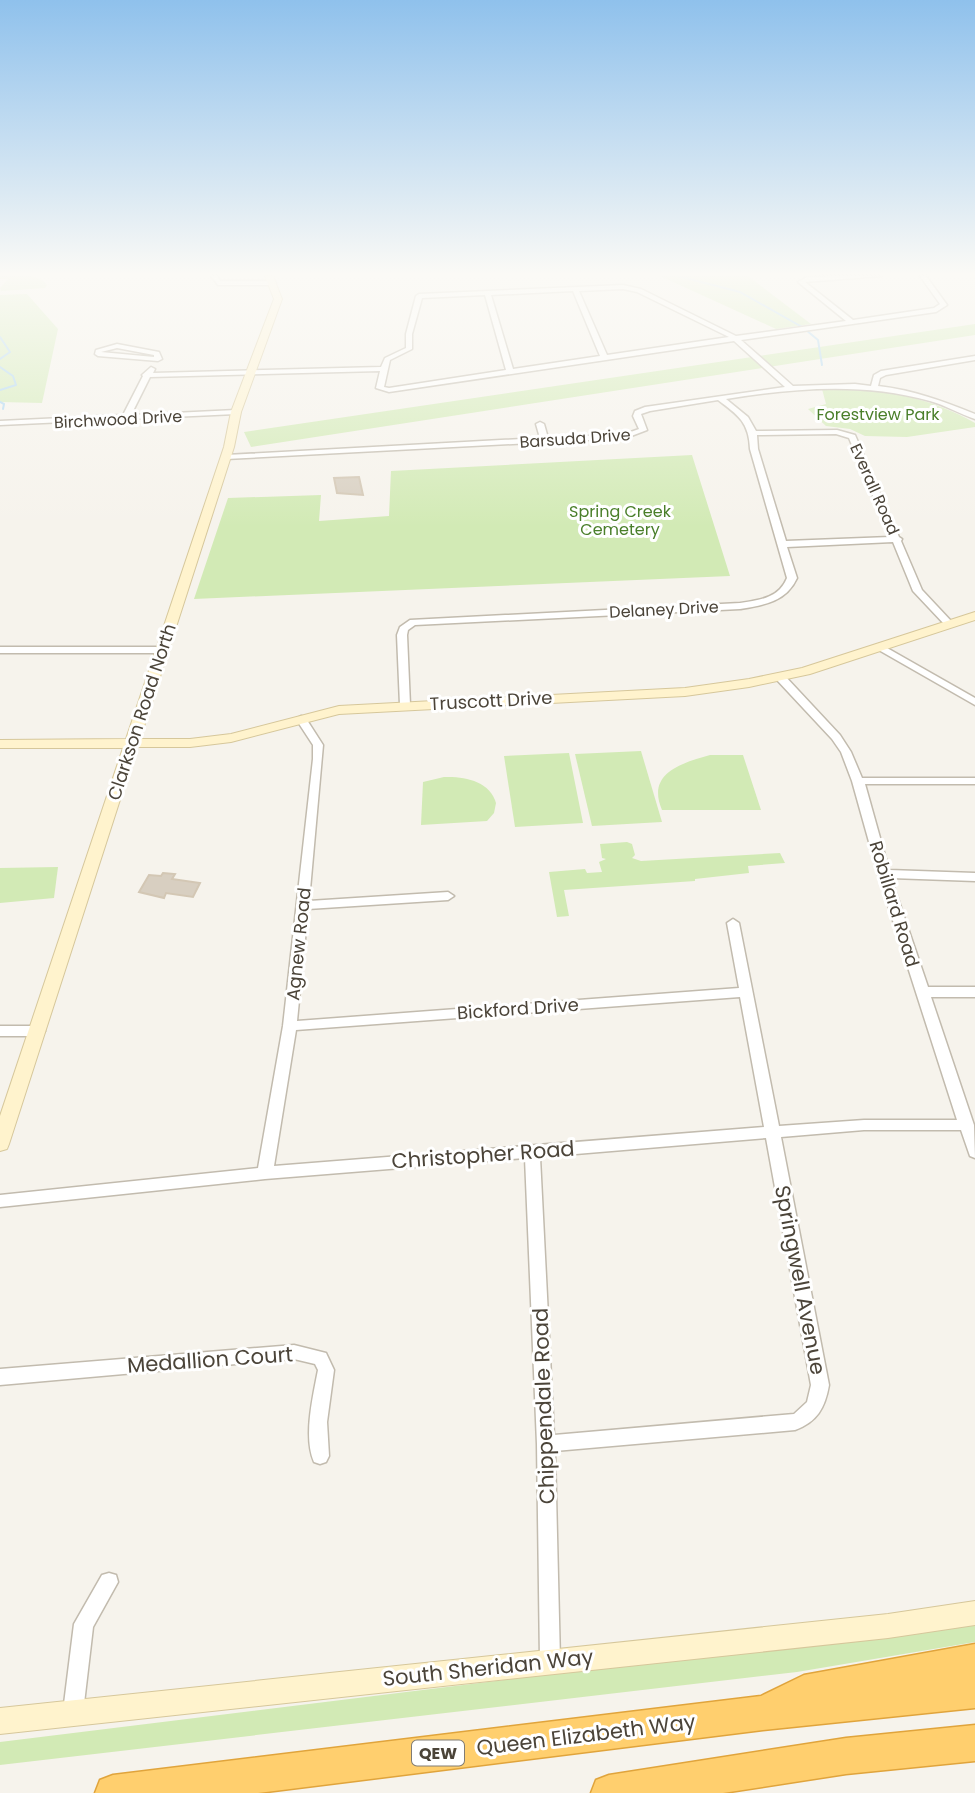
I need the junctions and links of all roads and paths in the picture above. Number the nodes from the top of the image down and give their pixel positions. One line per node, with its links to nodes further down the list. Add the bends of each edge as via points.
1 (158, 359): 11 (street)
2 (257, 360): 10 (street, Clarkson Road North)
3 (387, 360): 8 (street)
4 (507, 360): 9 (street)
5 (586, 360): 9 (street)
6 (759, 360): 12 (street)
7 (965, 360): 13 (street, via 884,373 877,377)
8 (383, 369): 9 (street, via 380,388 389,390); 10 (street)
9 (510, 371)
10 (252, 374): 11 (street); 15 (street, Clarkson Road North)
11 (146, 375): 17 (street)
12 (790, 387): 13 (street, Barsuda Drive); 14 (street, Barsuda Drive)
13 (874, 388): 16 (street, Barsuda Drive, via 926,398)
14 (720, 398): 20 (street, via 745,417); 21 (street, Barsuda Drive, via 638,413 643,430 633,435)
15 (236, 412): 17 (street, Birchwood Drive); 22 (street, Clarkson Road North)
16 (975, 417)
17 (125, 418): 18 (street, Birchwood Drive)
18 (0, 423)
19 (540, 424): 21 (street)
20 (755, 433): 23 (street, Everall Road, via 837,432 852,437); 24 (street, Delaney Drive, via 754,449)
21 (545, 441): 22 (street, Barsuda Drive)
22 (226, 457): 29 (street, Clarkson Road North)
23 (898, 539): 24 (street); 26 (street, Everall Road, via 918,591)
24 (784, 544): 32 (street, Delaney Drive, via 790,586 774,599 756,604 413,622 402,635)
25 (975, 616): 26 (street, Truscott Drive)
26 (949, 624): 27 (street, Truscott Drive)
27 (880, 647): 30 (street, Truscott Drive); 31 (street)
28 (0, 650): 29 (street)
29 (163, 650): 34 (street, Clarkson Road North)
30 (780, 677): 32 (street, Truscott Drive, via 685,692); 36 (street, Robillard Road, via 836,737)
31 (975, 702)
32 (405, 705): 33 (street, Truscott Drive, via 340,710)
33 (301, 719): 34 (street, Truscott Drive, via 212,742); 41 (street, Agnew Road, via 318,745)
34 (131, 743): 35 (street, Truscott Drive); 48 (street, Clarkson Road North)
35 (0, 744)
36 (858, 781): 37 (street); 38 (street, Robillard Road)
37 (975, 781)
38 (884, 874): 39 (street); 44 (street, Robillard Road)
39 (975, 877)
40 (448, 896): 41 (street)
41 (304, 905): 46 (street, Agnew Road)
42 (733, 923): 43 (street, Springwell Avenue)
43 (745, 992): 46 (street, Bickford Drive); 50 (street, Springwell Avenue)
44 (922, 992): 45 (street); 49 (street, Robillard Road)
45 (975, 992)
46 (290, 1026): 54 (street, Agnew Road)
47 (0, 1031): 48 (street)
48 (38, 1031): 51 (street, Clarkson Road North)
49 (967, 1125): 50 (street, Christopher Road, via 864,1125); 53 (street, Robillard Road)
50 (773, 1134): 52 (street, Christopher Road); 57 (street, Springwell Avenue, via 820,1385 818,1402 807,1417 795,1422)
51 (0, 1144)
52 (532, 1151): 54 (street, Christopher Road); 57 (street, Chippendale Road)
53 (975, 1152)
54 (265, 1172): 55 (street, Christopher Road)
55 (0, 1201)
56 (0, 1377): 58 (street, Medallion Court, via 309,1353 320,1358 326,1370 318,1422)
57 (546, 1444): 61 (street, Chippendale Road)
58 (320, 1456)
59 (109, 1582): 64 (street, via 84,1624)
60 (975, 1613): 61 (street, South Sheridan Way)
61 (550, 1661): 64 (street, South Sheridan Way)
62 (975, 1661): 65 (highway, via 804,1692)
63 (975, 1691): 65 (highway, Queen Elizabeth Way / QEW)
64 (73, 1712): 66 (street, South Sheridan Way)
65 (763, 1713): 68 (highway, Queen Elizabeth Way / QEW)
66 (0, 1721)
67 (975, 1743): 69 (highway, via 846,1756)
68 (113, 1793)
69 (609, 1793)

